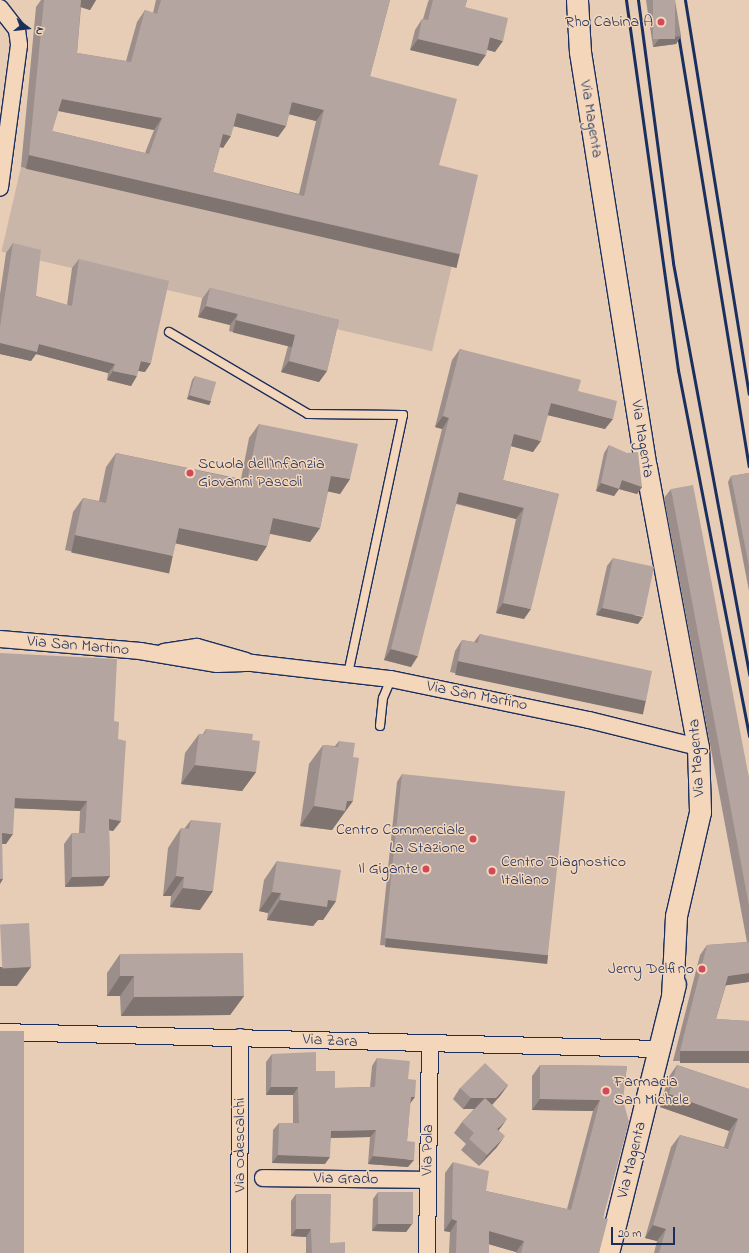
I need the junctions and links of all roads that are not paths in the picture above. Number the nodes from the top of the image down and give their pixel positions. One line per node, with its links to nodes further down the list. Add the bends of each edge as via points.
1 (577, 0): 9 (street, Via Magenta, via 580,52 644,459)
2 (0, 8): 3 (street, via 17,30 19,45)
3 (0, 188)
4 (169, 332): 6 (lane, via 308,414 404,415)
5 (0, 639): 6 (street, Via San Martino, via 157,654 197,647 219,650 252,663)
6 (348, 673): 7 (street, Via San Martino)
7 (391, 679): 8 (lane, via 383,698); 9 (street, Via San Martino, via 589,720)
8 (380, 726)
9 (698, 747): 13 (street, Via Magenta, via 700,812 676,916 672,997)
10 (0, 1032): 11 (street, Via Zara)
11 (240, 1037): 12 (street, Via Zara); 16 (street, Via Odescalchi)
12 (430, 1046): 13 (street, Via Zara); 15 (street, Via Pola)
13 (659, 1049): 18 (street, Via Magenta)
14 (263, 1178): 15 (street, Via Grado)
15 (428, 1180): 17 (street, Via Pola)
16 (239, 1253)
17 (427, 1253)
18 (608, 1253)

